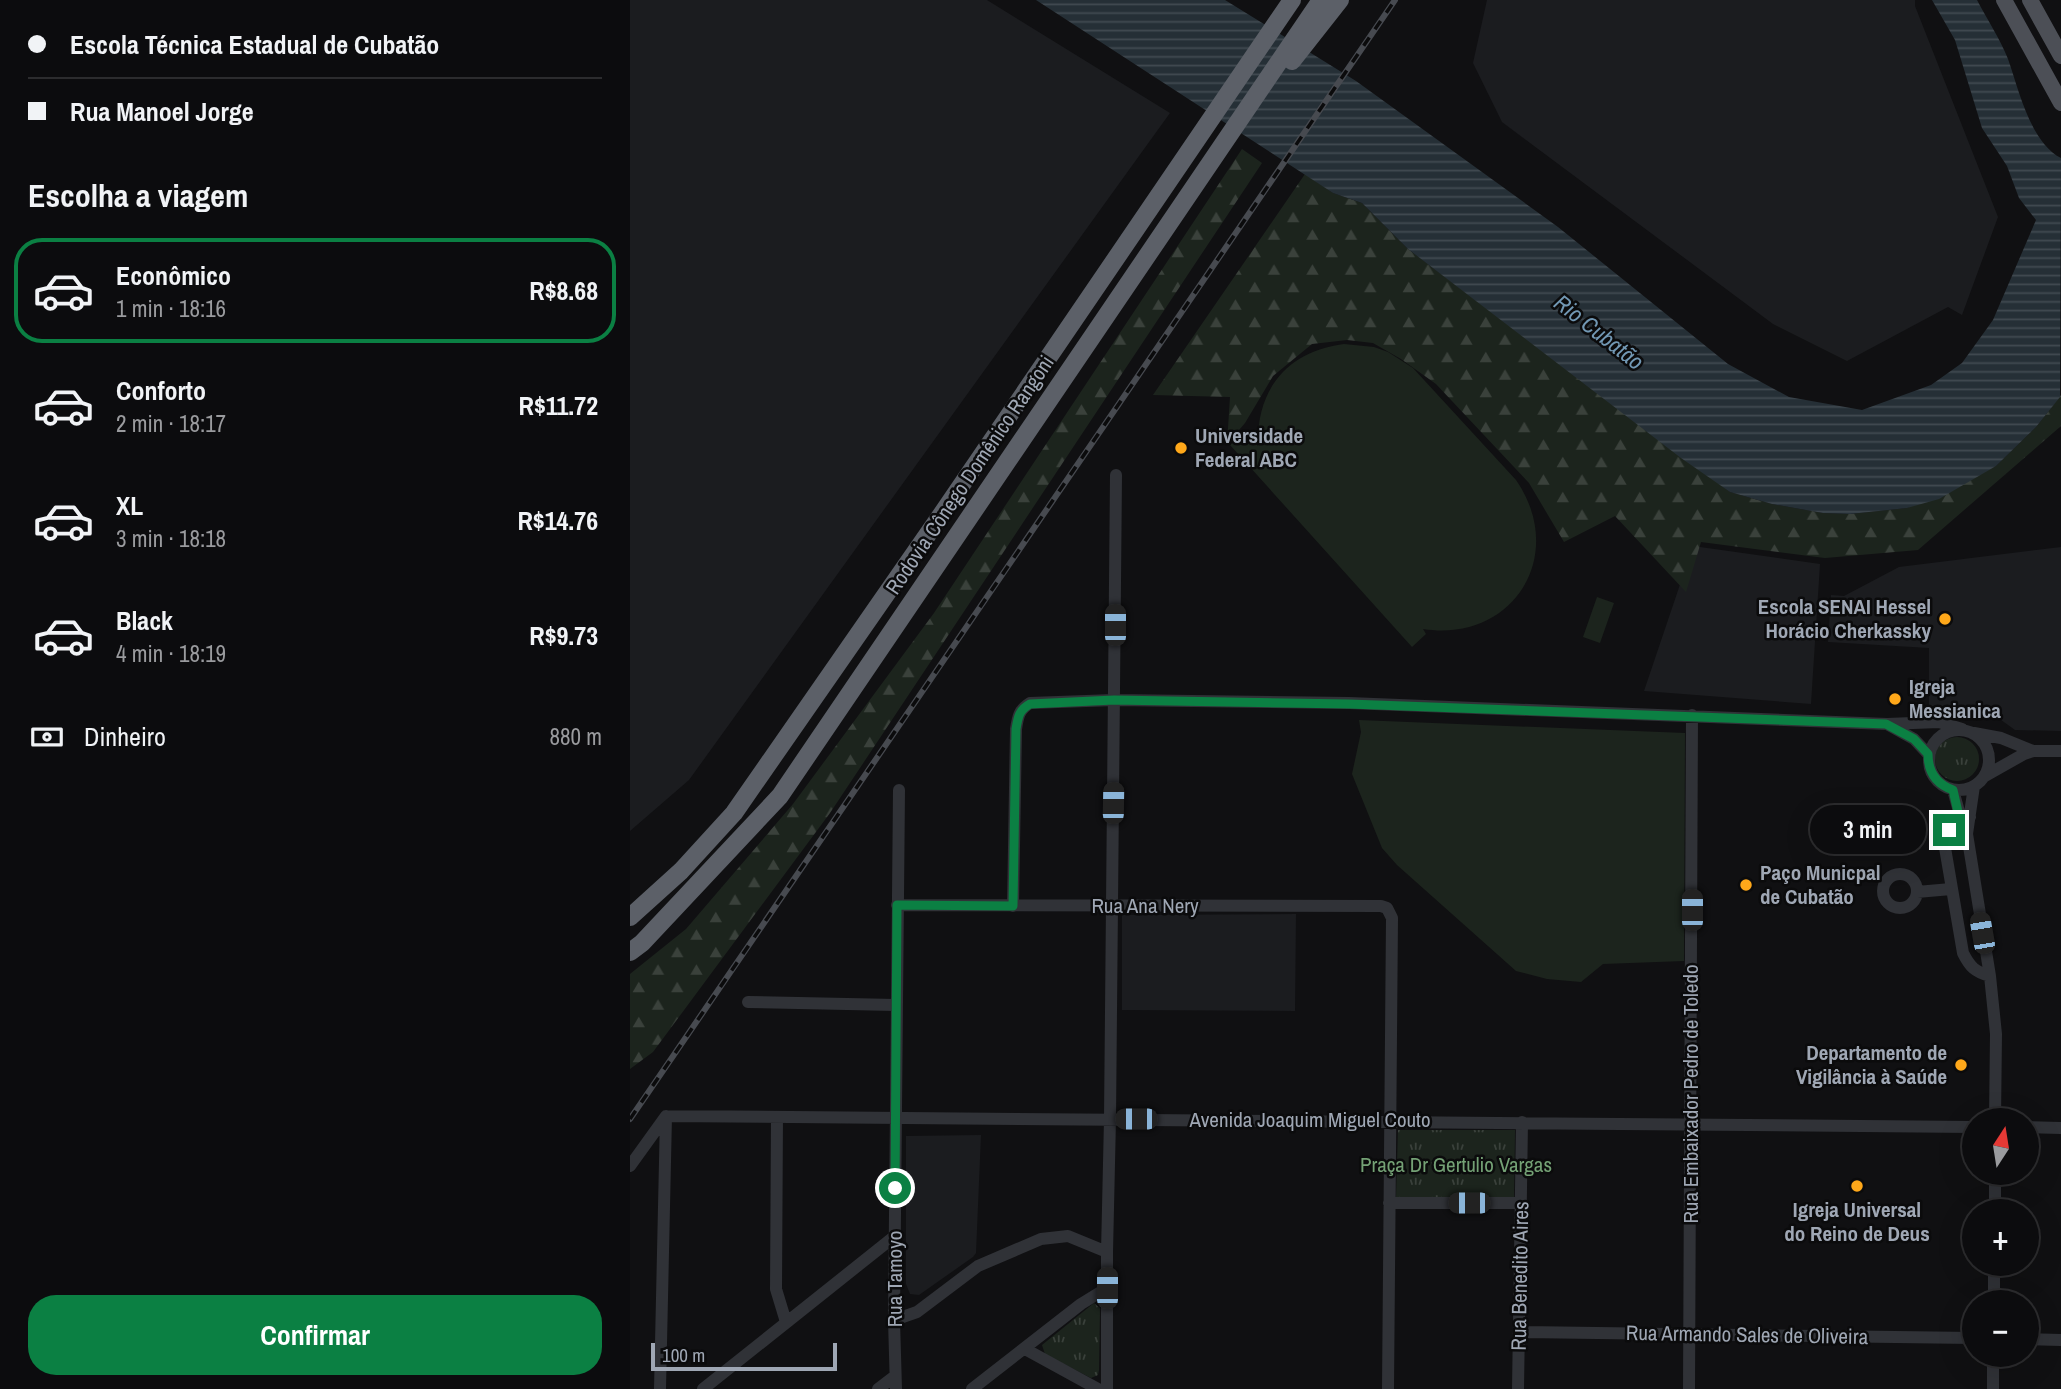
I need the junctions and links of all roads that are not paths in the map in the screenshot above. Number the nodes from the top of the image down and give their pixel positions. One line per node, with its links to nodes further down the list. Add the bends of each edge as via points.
1 (1282, 0): 9 (highway)
2 (1292, 0): 9 (highway, Rodovia Cônego Domênico Rangoni)
3 (1321, 0): 10 (highway, Rodovia Cônego Domênico Rangoni)
4 (1340, 0): 10 (highway)
5 (2004, 0): 8 (main road)
6 (2030, 0): 7 (main road)
7 (2061, 56)
8 (2058, 98)
9 (1198, 138): 29 (highway, Rodovia Cônego Domênico Rangoni, via 734,813 681,871)
10 (1223, 145): 30 (highway, Rodovia Cônego Domênico Rangoni, via 779,796)
11 (1116, 475): 12 (street)
12 (1114, 700): 13 (street); 27 (street, via 1030,704 1018,716); 28 (street)
13 (1692, 715): 14 (street); 41 (street, Rua Embaixador Pedro de Toledo)
14 (1886, 724): 15 (street, via 1939,722); 18 (street, via 1914,739)
15 (1967, 731): 16 (street); 18 (street, via 1944,733); 19 (street, via 1987,748)
16 (2033, 751): 17 (street); 19 (street)
17 (2061, 751)
18 (1928, 754): 22 (street, via 1933,777)
19 (1985, 776): 20 (street)
20 (1974, 786): 22 (street); 23 (street)
21 (899, 790): 26 (street, Rua Tamoyo)
22 (1953, 790): 23 (street)
23 (1965, 819): 24 (street, via 1949,830 1944,842); 31 (street)
24 (1951, 889): 25 (street); 31 (street, via 1963,953 1969,966)
25 (1917, 892)
26 (897, 905): 27 (street, Rua Ana Nery); 33 (street, Rua Tamoyo)
27 (1013, 906): 28 (street, Rua Ana Nery)
28 (1112, 907): 38 (street); 39 (street, Rua Ana Nery, via 1381,906 1391,913)
29 (630, 917)
30 (630, 953)
31 (1990, 976): 34 (street, via 1996,1034)
32 (748, 1002): 33 (street)
33 (896, 1005): 37 (street, Rua Tamoyo)
34 (1995, 1108)
35 (666, 1116): 36 (street, Avenida Joaquim Miguel Couto); 45 (street); 61 (street)
36 (777, 1117): 37 (street, Avenida Joaquim Miguel Couto); 52 (street, via 776,1289)
37 (895, 1117): 38 (street, Avenida Joaquim Miguel Couto); 48 (street, Rua Tamoyo)
38 (1110, 1119): 39 (street, Avenida Joaquim Miguel Couto); 49 (street)
39 (1391, 1121): 40 (street, Avenida Joaquim Miguel Couto); 46 (street)
40 (1521, 1122): 41 (street, Avenida Joaquim Miguel Couto); 47 (street, Rua Benedito Aires)
41 (1691, 1124): 42 (street, Avenida Joaquim Miguel Couto); 54 (street, Rua Embaixador Pedro de Toledo)
42 (1962, 1127)
43 (2039, 1127): 44 (street)
44 (2061, 1128)
45 (630, 1166)
46 (1389, 1203): 47 (street); 67 (street)
47 (1522, 1203): 53 (street, Rua Benedito Aires)
48 (895, 1236): 51 (street, Rua Tamoyo); 52 (street)
49 (1107, 1252): 50 (street); 51 (street, via 1068,1236 1041,1239 978,1266 917,1312)
50 (1107, 1288): 58 (street); 66 (street)
51 (894, 1320): 60 (street, Rua Tamoyo)
52 (786, 1322): 62 (street)
53 (1520, 1332): 54 (street, Rua Armando Sales de Oliveira); 68 (street, Rua Benedito Aires)
54 (1689, 1334): 55 (street, Rua Armando Sales de Oliveira); 69 (street, Rua Embaixador Pedro de Toledo)
55 (1962, 1338)
56 (2039, 1339): 57 (street)
57 (2061, 1340)
58 (1025, 1349): 64 (street); 65 (street)
59 (1993, 1367): 70 (street)
60 (896, 1382): 63 (street)
61 (660, 1389)
62 (702, 1389)
63 (878, 1389)
64 (972, 1389)
65 (1098, 1389)
66 (1107, 1389)
67 (1388, 1389)
68 (1518, 1389)
69 (1689, 1389)
70 (1993, 1389)

